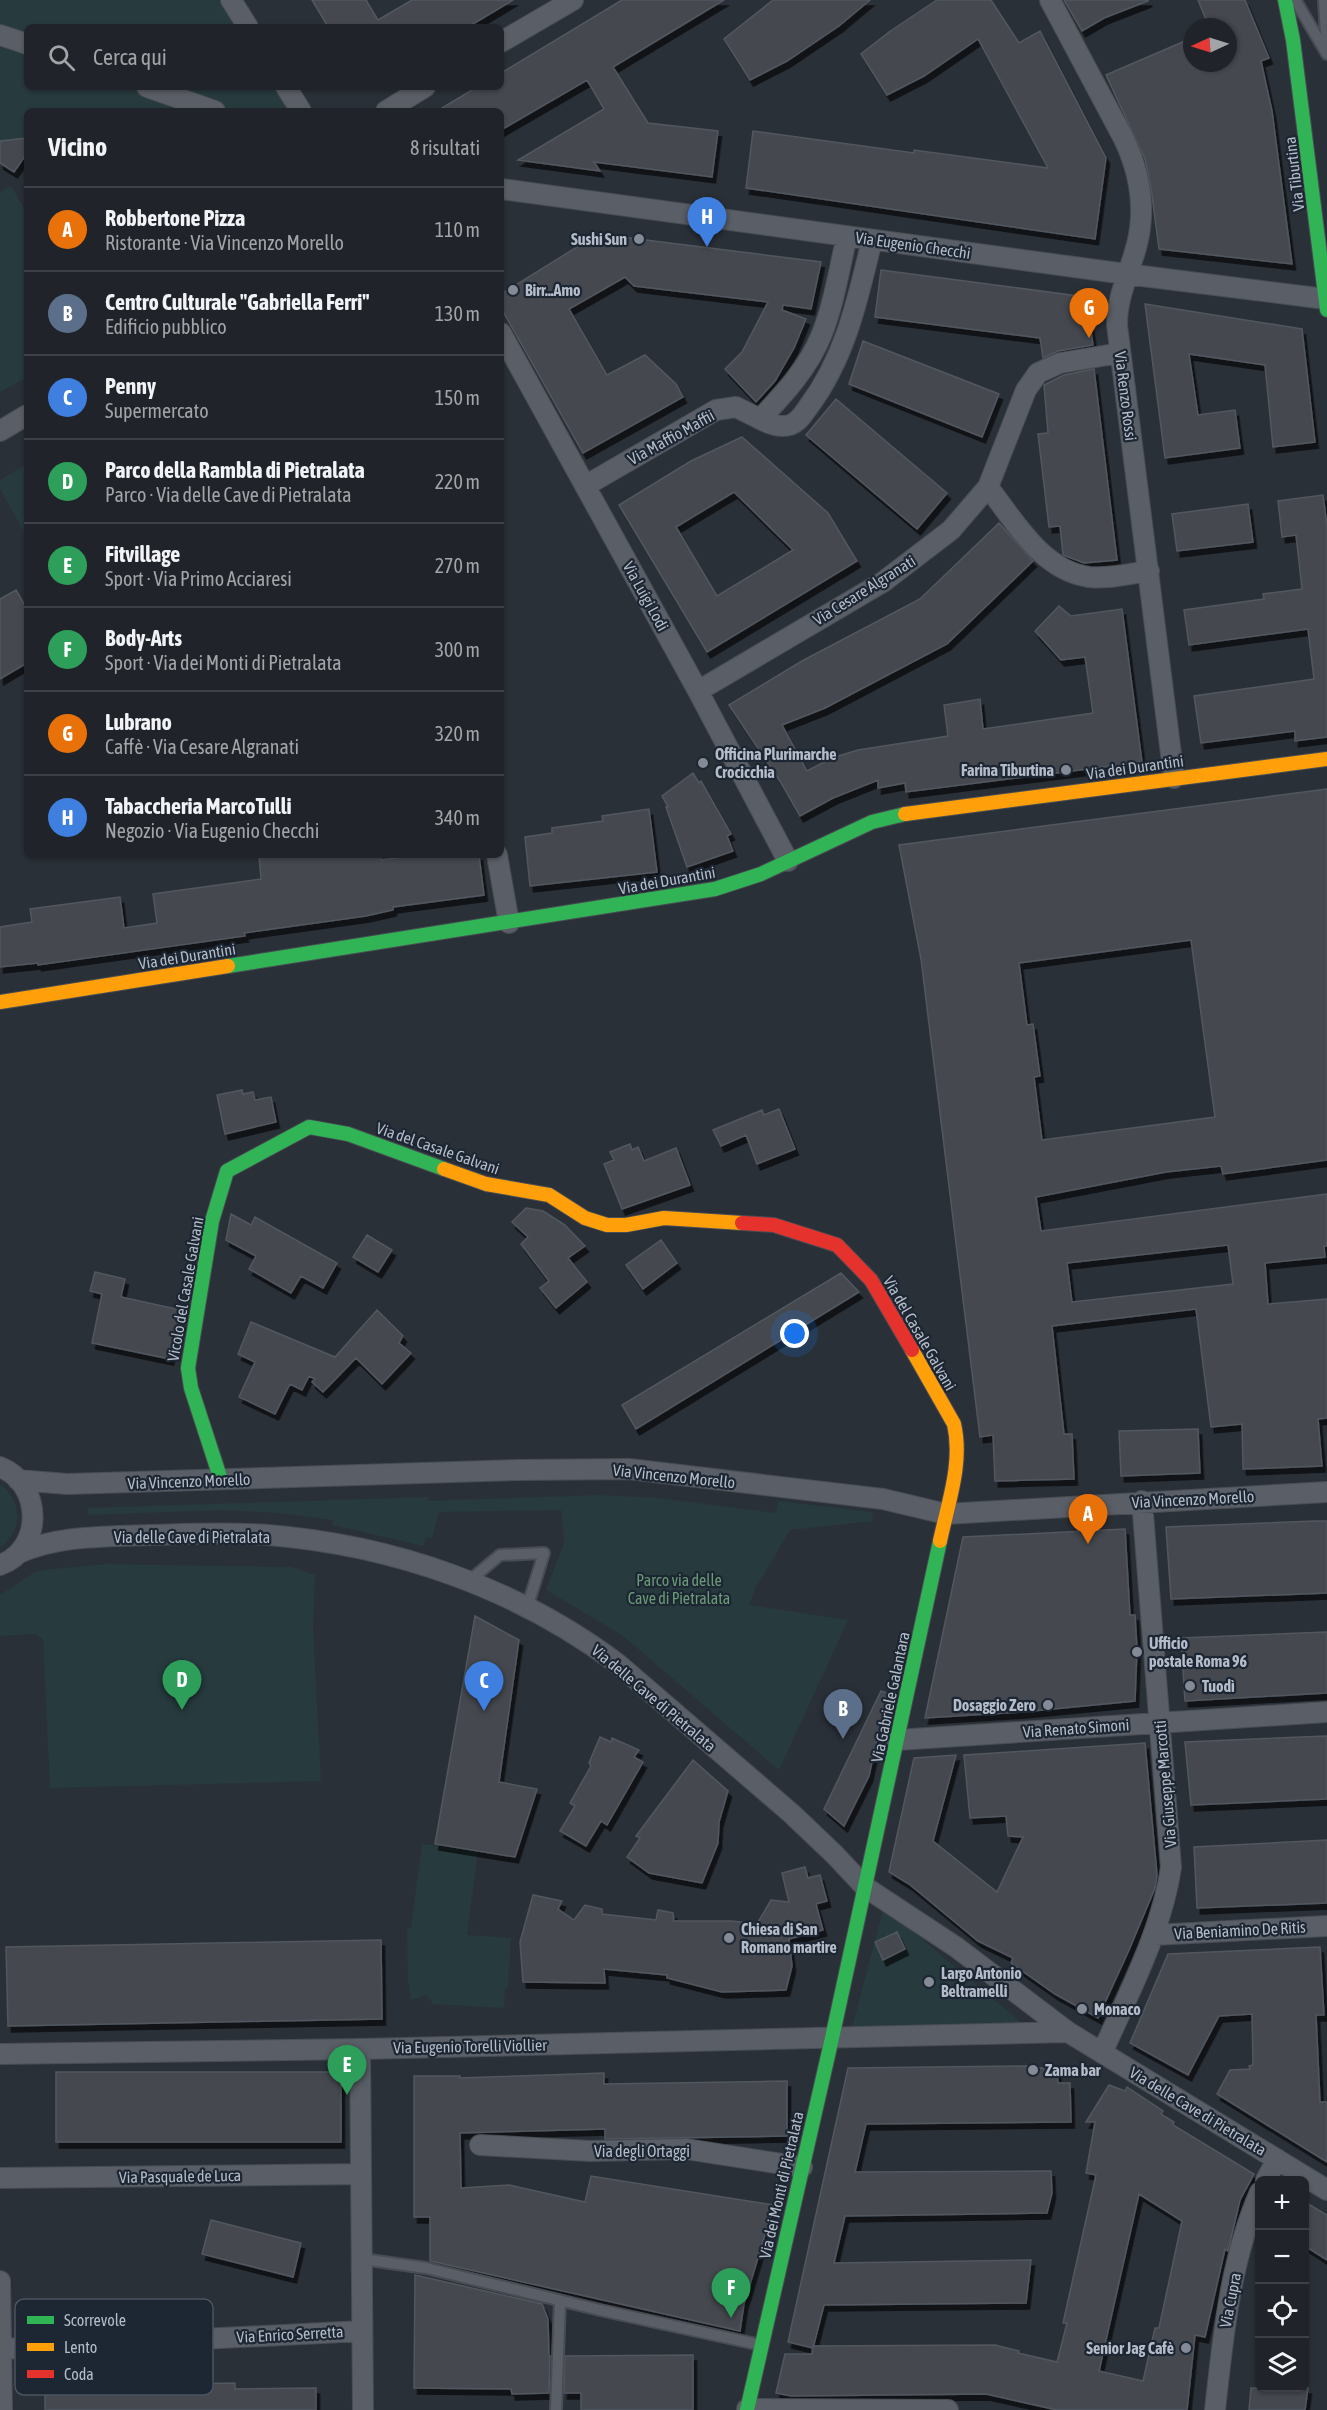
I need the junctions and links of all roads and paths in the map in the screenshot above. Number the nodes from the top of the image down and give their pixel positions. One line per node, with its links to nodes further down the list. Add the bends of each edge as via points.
1 (231, 0): 7 (street)
2 (573, 0): 9 (street)
3 (1050, 0): 21 (street, Via Renzo Rossi, via 1135,165 1141,223)
4 (1285, 0): 22 (street, Via Tiburtina)
5 (1296, 0): 11 (lane)
6 (1324, 0): 11 (lane)
7 (246, 24)
8 (0, 35): 10 (street)
9 (504, 40)
10 (24, 43)
11 (1327, 55)
12 (156, 90): 15 (street)
13 (288, 90): 16 (street)
14 (420, 90): 17 (street)
15 (206, 108)
16 (299, 108)
17 (391, 108)
18 (504, 189): 19 (street, Via Eugenio Checchi)
19 (847, 236): 20 (street, Via Eugenio Checchi); 26 (street, via 817,346 795,380)
20 (872, 240): 21 (street, Via Eugenio Checchi); 26 (street, Via Maffio Maffii, via 848,332 824,384 793,423 776,426)
21 (1126, 274): 22 (street, Via Eugenio Checchi); 24 (street, Via Renzo Rossi, via 1117,314)
22 (1326, 304)
23 (504, 338): 28 (street, Via Luigi Lodi)
24 (1120, 353): 29 (street, Via Cesare Algranati, via 1059,363 1038,372 1026,390); 30 (street, Via Renzo Rossi)
25 (24, 417): 27 (street)
26 (760, 418): 28 (street, Via Maffio Maffii, via 736,407 716,411)
27 (0, 431)
28 (585, 486): 31 (street, Via Luigi Lodi)
29 (988, 487): 30 (street, via 1034,545 1069,572 1101,578); 31 (street, Via Cesare Algranati, via 951,530 894,574)
30 (1149, 571): 33 (street, Via Renzo Rossi)
31 (698, 691): 35 (street, Via Luigi Lodi)
32 (1327, 759): 33 (street, Via dei Durantini)
33 (1174, 778): 35 (street, Via dei Durantini, via 895,814 853,828)
34 (498, 858): 36 (street)
35 (788, 861): 36 (street, Via dei Durantini, via 725,887)
36 (509, 923): 37 (street, Via dei Durantini)
37 (0, 1002)
38 (227, 1171): 40 (street, Vicolo del Casale Galvani, via 212,1221 188,1368); 43 (street, Via del Casale Galvani, via 309,1127 348,1134 486,1184 549,1195 585,1218 607,1225 664,1218 774,1225 837,1245 871,1280 954,1424 958,1441)
39 (6, 1470): 40 (street, Via Vincenzo Morello, via 67,1484); 44 (street, via 32,1502 34,1520)
40 (221, 1480): 43 (street, Via Vincenzo Morello, via 629,1469 883,1499)
41 (1327, 1492): 42 (street, Via Vincenzo Morello)
42 (1142, 1502): 43 (street, Via Vincenzo Morello); 49 (street, Via Giuseppe Marcotti)
43 (946, 1514): 50 (street, Via Gabriele Galantara)
44 (19, 1553): 45 (street, Via delle Cave di Pietralata); 46 (street, Via delle Cave di Pietralata, via 39,1544 69,1539 266,1535 383,1553)
45 (0, 1565)
46 (468, 1581): 47 (street, Via delle Cave di Pietralata); 47 (lane, via 500,1555 544,1553)
47 (527, 1608): 51 (street, Via delle Cave di Pietralata, via 590,1643 618,1664 792,1814)
48 (1327, 1712): 49 (street, Via Renato Simoni)
49 (1160, 1722): 50 (street, Via Renato Simoni); 53 (street, Via Giuseppe Marcotti, via 1171,1867)
50 (897, 1740): 51 (street, Via Gabriele Galantara)
51 (865, 1887): 54 (street, via 956,1947); 55 (street)
52 (1327, 1926): 53 (street, Via Beniamino De Ritis)
53 (1153, 1935): 57 (street, Via Giuseppe Marcotti)
54 (1068, 2032): 55 (street); 57 (street, Via delle Cave di Pietralata)
55 (832, 2038): 56 (street, Via Eugenio Torelli Viollier); 61 (street, Via dei Monti di Pietralata)
56 (360, 2049): 58 (street, Via Eugenio Torelli Viollier); 62 (street)
57 (1102, 2053): 60 (street, Via delle Cave di Pietralata)
58 (0, 2054)
59 (480, 2145): 61 (street, Via degli Ortaggi, via 590,2151 686,2149)
60 (1277, 2159): 63 (street); 65 (street, Via delle Cave di Pietralata)
61 (802, 2168): 72 (street, Via dei Monti di Pietralata)
62 (361, 2174): 64 (street, Via Pasquale de Luca); 67 (street)
63 (1268, 2176)
64 (0, 2178)
65 (1327, 2190)
66 (1255, 2204): 80 (street, Via Cupra, via 1232,2289)
67 (362, 2259): 69 (lane, via 426,2268); 70 (street)
68 (0, 2281): 74 (street)
69 (560, 2301): 72 (lane); 78 (lane)
70 (362, 2331): 71 (street, Via Enrico Serretta); 77 (street)
71 (213, 2338)
72 (761, 2345): 75 (street, Via dei Monti di Pietralata)
73 (15, 2348): 74 (street, Via Enrico Serretta)
74 (2, 2349): 76 (street)
75 (747, 2409): 79 (street)
76 (2, 2410)
77 (363, 2410)
78 (556, 2410)
79 (948, 2410)
80 (1215, 2410)

